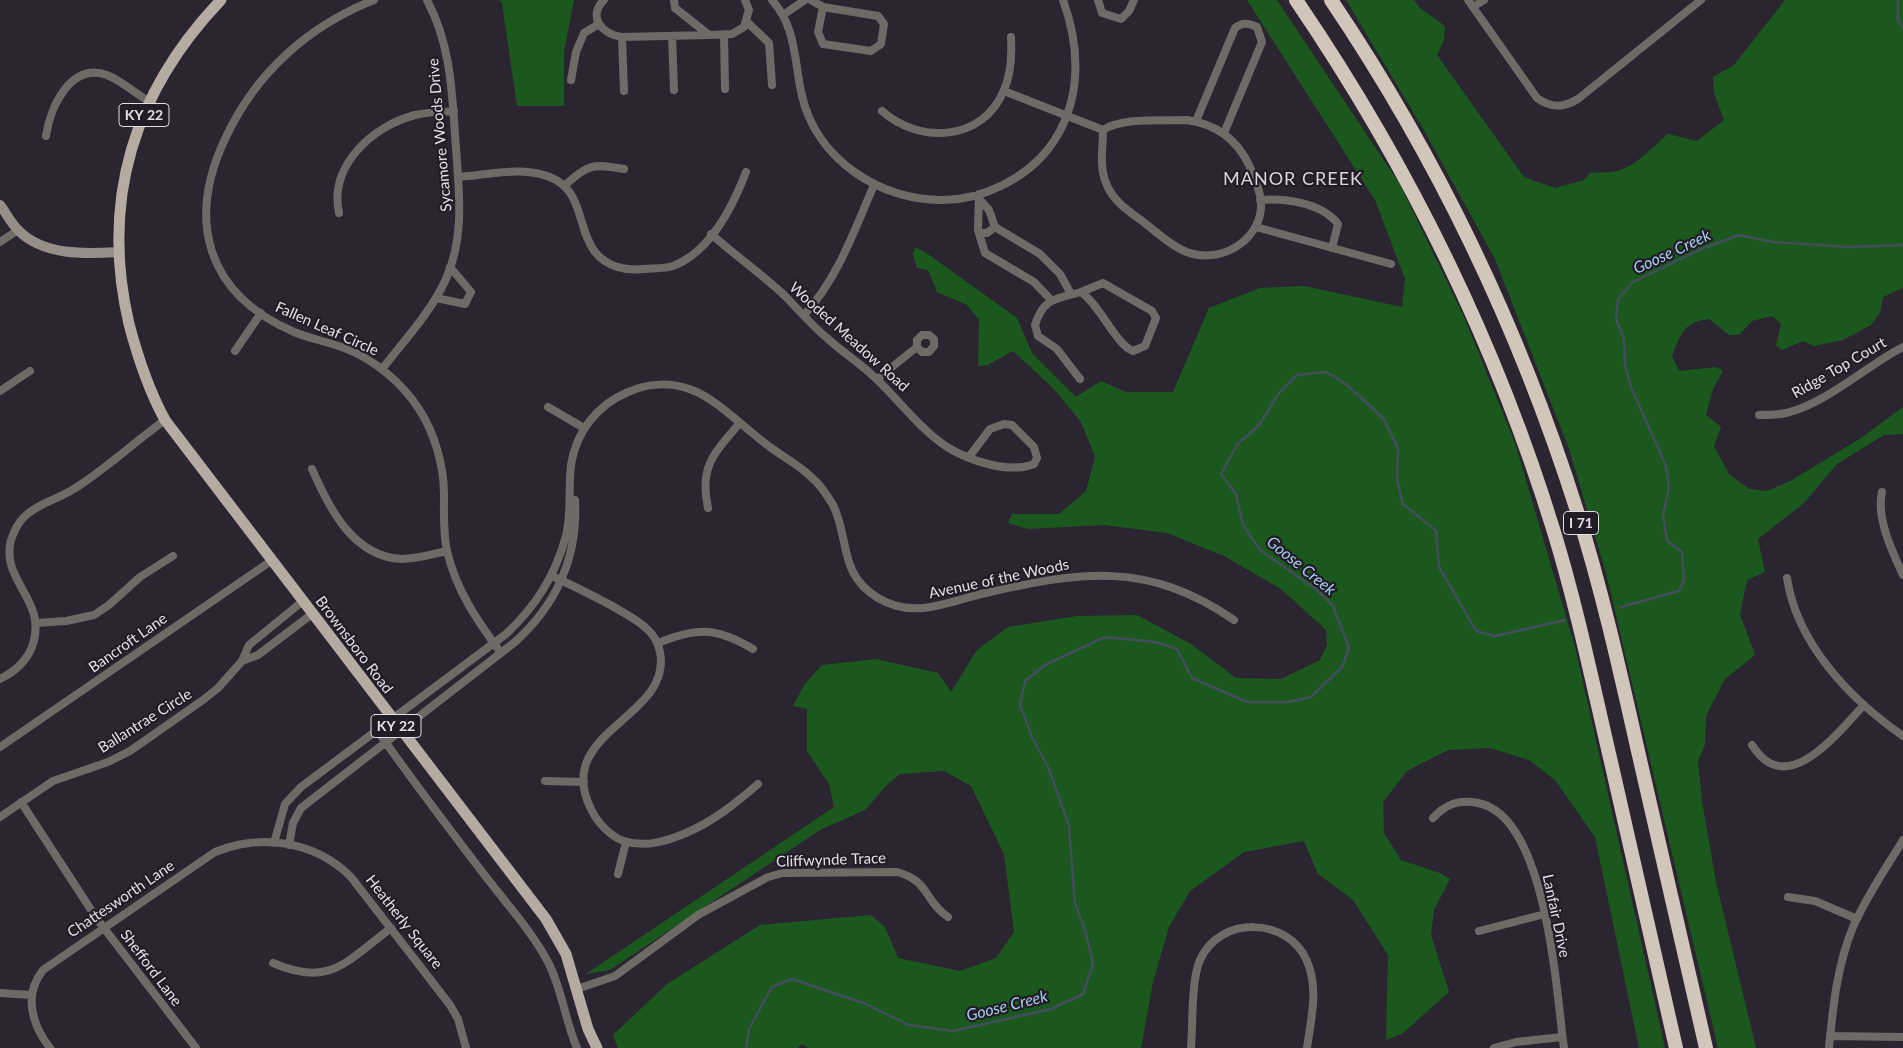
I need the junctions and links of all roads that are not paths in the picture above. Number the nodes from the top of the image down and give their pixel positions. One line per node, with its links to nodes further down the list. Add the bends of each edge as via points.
1 (221, 0): 34 (main road, KY 22, via 188,36)
2 (374, 0): 65 (street, Fallen Leaf Circle, via 326,24 284,56 257,85 219,150 205,204 211,254 231,287)
3 (427, 0): 35 (street, Sycamore Woods Drive, via 449,58)
4 (604, 0): 22 (street, via 597,10)
5 (674, 0): 23 (street, via 675,8)
6 (745, 0): 21 (street, via 749,10)
7 (772, 0): 20 (street)
8 (805, 0): 20 (street)
9 (811, 0): 18 (street)
10 (1063, 0): 37 (street, via 1073,31 1077,60)
11 (1098, 0): 12 (street, via 1102,13 1121,19)
12 (1134, 0)
13 (1296, 0): 148 (highway, I 71, via 1364,106 1417,201 1474,320 1526,452 1575,610)
14 (1331, 0): 149 (highway, I 71, via 1392,96 1435,172 1492,290 1553,441 1577,509 1601,596)
15 (1468, 0): 19 (street)
16 (1484, 0): 19 (street)
17 (1701, 0): 19 (street, via 1578,99 1561,106 1536,98)
18 (822, 7): 18 (street, via 878,16 884,24 881,44 871,52 823,44 818,32)
19 (1473, 8)
20 (782, 15): 45 (street, via 796,49 803,98 817,130 838,158)
21 (747, 22): 24 (street, via 739,31); 29 (street, via 769,44)
22 (599, 24): 26 (street, via 604,31); 28 (street, via 584,32)
23 (709, 35): 24 (street); 25 (street)
24 (724, 35): 30 (street)
25 (672, 36): 26 (street); 31 (street)
26 (622, 37): 32 (street)
27 (1012, 37): 33 (street, via 1011,63)
28 (571, 80)
29 (772, 85)
30 (725, 89)
31 (674, 90)
32 (624, 91)
33 (1004, 91): 36 (street, via 981,119 948,133 914,131); 37 (street)
34 (150, 102): 41 (street, via 109,76 90,74 73,82 58,97); 58 (main road, KY 22, via 135,138 124,184)
35 (454, 111): 44 (street, Sycamore Woods Drive); 50 (street, via 404,118 370,138 359,148 340,178)
36 (882, 111)
37 (1067, 115): 39 (street); 47 (street, via 1049,148 1030,167)
38 (1196, 122): 39 (street, via 1122,123); 40 (street); 40 (street, via 1235,28 1244,23 1250,24 1257,27 1262,42)
39 (1104, 130): 52 (street, via 1103,172 1110,192 1119,204 1184,251 1203,256 1228,251 1248,238)
40 (1224, 133): 48 (street, via 1247,161)
41 (46, 136)
42 (624, 168): 46 (street, via 590,167)
43 (746, 172): 55 (street, via 726,214)
44 (459, 177): 46 (street, via 534,172 555,179); 60 (street, Sycamore Woods Drive, via 461,221)
45 (874, 185): 47 (street, via 913,198); 66 (street, via 836,273)
46 (564, 186): 55 (street, via 576,203 593,249 603,260 618,267 633,270 672,266 695,253)
47 (980, 197): 51 (street); 54 (street)
48 (1260, 200): 52 (street); 57 (street, via 1292,202 1318,208 1331,215 1338,224)
49 (0, 205): 53 (street)
50 (339, 213)
51 (995, 226): 54 (street, via 987,233); 62 (street, via 1040,254 1060,274)
52 (1256, 227): 57 (street)
53 (18, 230): 56 (street); 58 (street, via 46,246 70,252)
54 (979, 233): 64 (street, via 985,253 1034,282)
55 (711, 234): 66 (street, Wooded Meadow Road)
56 (0, 242)
57 (1332, 248): 59 (street)
58 (118, 252): 77 (main road, KY 22, via 124,302 137,355 149,390)
59 (1391, 264)
60 (450, 267): 63 (street, Sycamore Woods Drive); 63 (street, via 471,292 465,304)
61 (1081, 292): 61 (street, via 1091,299 1128,349 1140,350 1145,346 1156,318 1152,311 1103,283); 62 (street)
62 (1072, 294): 64 (street)
63 (436, 298): 70 (street, Sycamore Woods Drive)
64 (1051, 300): 73 (street, via 1042,307 1034,325 1036,331 1057,349)
65 (261, 313): 69 (street); 70 (street, Fallen Leaf Circle, via 293,332 348,350)
66 (804, 315): 72 (street, Wooded Meadow Road)
67 (917, 347): 72 (street)
68 (1903, 347): 76 (street, Ridge Top Court, via 1793,411)
69 (235, 351)
70 (382, 369): 85 (street, Fallen Leaf Circle, via 419,409 434,441 443,482)
71 (30, 371): 74 (street)
72 (877, 379): 80 (street, Wooded Meadow Road, via 926,432)
73 (1080, 379)
74 (0, 391)
75 (548, 407): 79 (street)
76 (1760, 415)
77 (165, 420): 87 (main road, Brownsboro Road / KY 22); 95 (street, via 79,486 31,511 16,526 9,558 14,575 32,606)
78 (739, 424): 79 (street, Avenue of the Woods, via 703,394 674,385 656,385 640,387 616,397); 84 (street, via 710,462 704,478); 94 (street, Avenue of the Woods, via 800,468 823,489 839,521 846,557 854,575 872,594 891,604 908,609 926,609 983,593 1062,578 1116,575 1174,587 1200,598)
79 (584, 428): 82 (street, Avenue of the Woods, via 571,464)
80 (969, 457): 80 (street, Wooded Meadow Road, via 983,463 1018,468 1034,464 1037,458 1034,447 1012,425 1004,424 990,429)
81 (312, 469): 85 (street, via 346,530 370,550 402,559)
82 (572, 487): 89 (street, Avenue of the Woods, via 566,535); 91 (street, Avenue of the Woods, via 575,527)
83 (1882, 492): 88 (street, via 1883,523)
84 (708, 508)
85 (447, 551): 96 (street, Fallen Leaf Circle, via 464,597)
86 (173, 556): 95 (street, via 140,577 94,615)
87 (271, 560): 92 (main road, Brownsboro Road / KY 22); 109 (street, Bancroft Lane)
88 (1903, 575)
89 (552, 576): 91 (street); 96 (street, Avenue of the Woods, via 534,606)
90 (1786, 578): 102 (street, via 1794,608 1808,636 1831,670)
91 (562, 580): 97 (street, via 639,622); 99 (street, Avenue of the Woods, via 540,616)
92 (303, 601): 93 (main road, Brownsboro Road / KY 22); 100 (street, Ballantrae Circle, via 249,645)
93 (312, 614): 100 (street, Ballantrae Circle, via 258,655); 103 (main road, Brownsboro Road / KY 22)
94 (1234, 620)
95 (36, 623): 101 (street, via 35,638 22,664)
96 (494, 643): 99 (street, Fallen Leaf Circle); 103 (street, Avenue of the Woods)
97 (658, 643): 98 (street, via 686,633 717,632); 113 (street, via 660,670 657,683 648,696 596,744 586,765)
98 (753, 650)
99 (501, 653): 105 (street, Avenue of the Woods)
100 (242, 661): 116 (street, Ballantrae Circle, via 218,688 130,751 101,765 53,781)
101 (0, 679)
102 (1864, 705): 106 (street); 108 (street, via 1817,754 1804,762 1791,766 1777,765)
103 (392, 719): 104 (street); 105 (main road, Brownsboro Road / KY 22)
104 (377, 730): 107 (street); 110 (street)
105 (401, 732): 107 (street); 133 (main road, Brownsboro Road / KY 22, via 546,919 566,954)
106 (1903, 736)
107 (386, 744): 111 (street); 142 (street, via 548,962)
108 (1752, 745)
109 (0, 747)
110 (346, 753): 111 (street); 115 (street)
111 (356, 766): 117 (street)
112 (545, 781): 113 (street)
113 (584, 782): 121 (street, via 587,800 598,822)
114 (758, 784): 121 (street, via 724,812 693,830 652,844)
115 (289, 800): 117 (street); 122 (street, via 281,815)
116 (21, 802): 118 (street, Ballantrae Circle); 129 (street, Shefford Lane)
117 (300, 809): 123 (street, via 293,823)
118 (0, 817)
119 (1433, 818): 126 (street, Lanfair Drive, via 1450,804 1465,801 1482,803 1502,815 1514,830 1531,864)
120 (1903, 840): 128 (street)
121 (626, 842): 124 (street)
122 (274, 843): 123 (street, Chattesworth Lane); 129 (street, Chattesworth Lane, via 245,842 215,852)
123 (289, 845): 130 (street, Heatherly Square, via 320,853 339,865)
124 (618, 874)
125 (1788, 897): 128 (street, via 1815,901)
126 (1545, 914): 131 (street); 136 (street, Lanfair Drive)
127 (948, 917): 133 (street, Cliffwynde Trace, via 934,906 919,882 909,875 897,872 778,874 698,915 615,976)
128 (1857, 919): 137 (street, via 1839,970)
129 (103, 927): 135 (street, Chattesworth Lane, via 43,970); 140 (street, Shefford Lane)
130 (391, 928): 132 (street, via 326,973 309,974); 141 (street, Heatherly Square, via 450,1005 458,1019)
131 (1479, 931)
132 (272, 963)
133 (577, 989): 143 (main road, Brownsboro Road / KY 22)
134 (0, 993): 135 (street)
135 (31, 995): 139 (street, via 36,1025)
136 (1562, 1036): 146 (street); 147 (street, Lanfair Drive)
137 (1830, 1036): 138 (street); 150 (street)
138 (1903, 1037)
139 (50, 1048)
140 (196, 1048)
141 (466, 1048)
142 (577, 1048)
143 (597, 1048)
144 (1191, 1048): 145 (street, via 1197,971 1203,954 1228,932 1248,927 1280,932 1300,949 1310,968 1313,1002)
145 (1307, 1048)
146 (1494, 1048)
147 (1564, 1048)
148 (1676, 1048)
149 (1706, 1048)
150 (1829, 1048)

